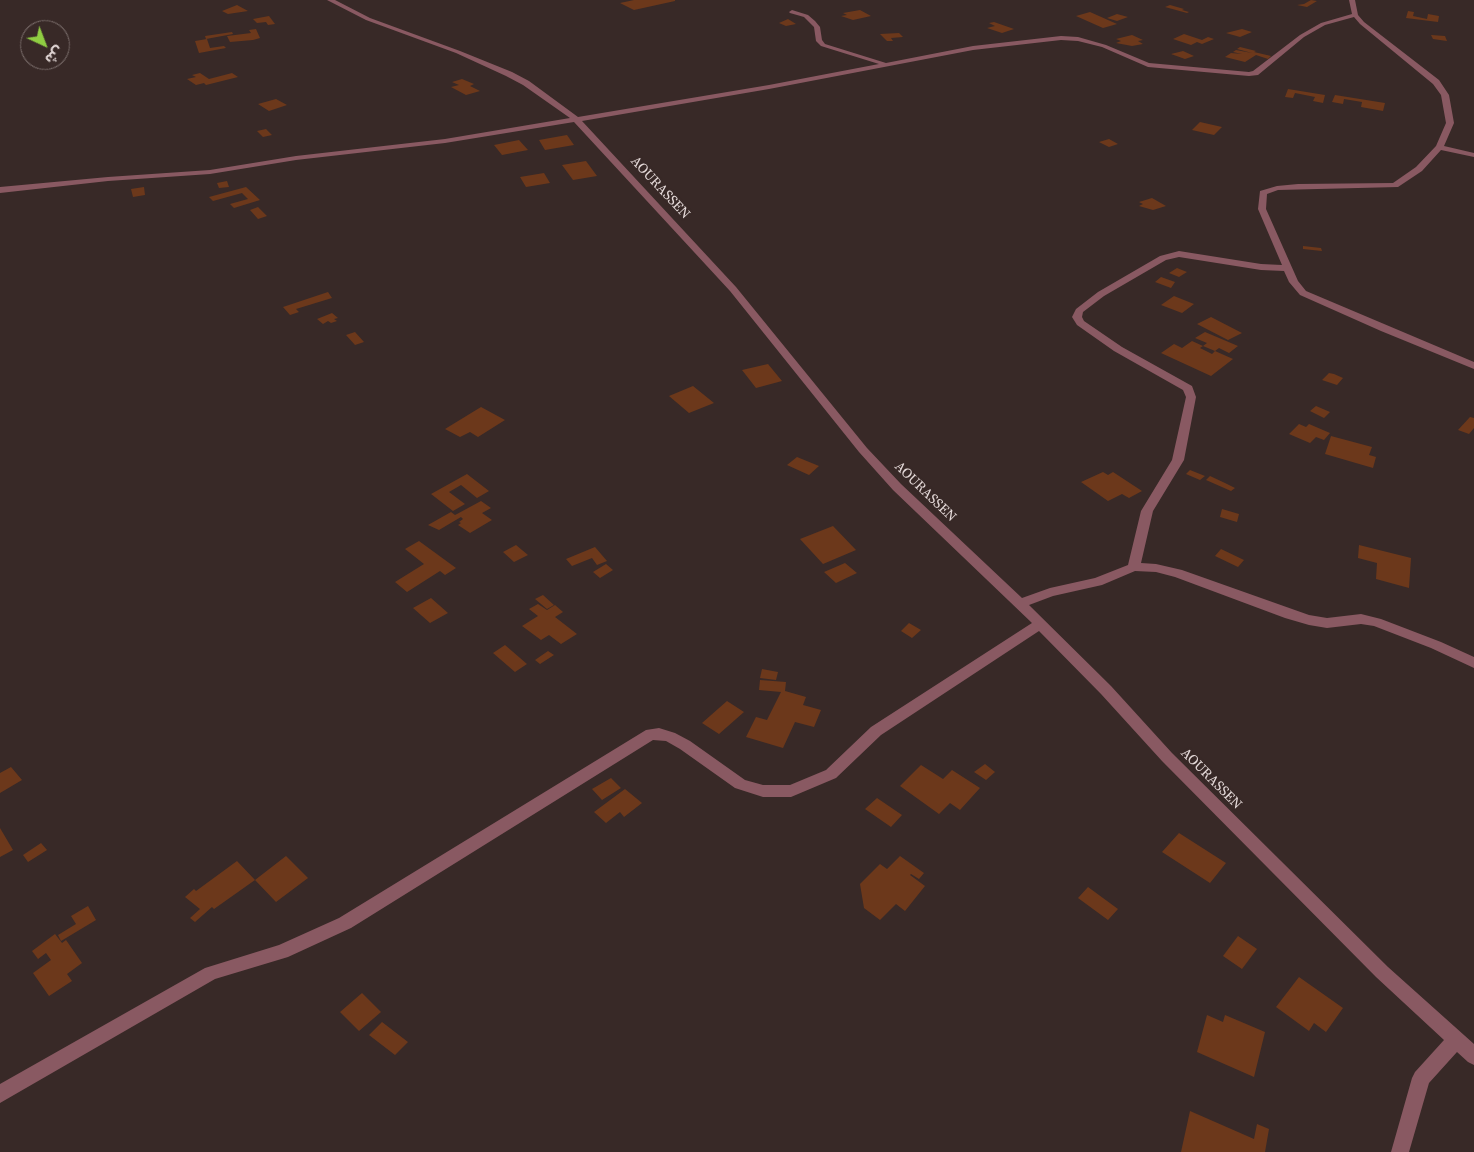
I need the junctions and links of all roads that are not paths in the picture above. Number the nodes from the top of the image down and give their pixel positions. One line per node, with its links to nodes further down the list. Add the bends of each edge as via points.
1 (330, 0): 6 (street, AOURASSEN, via 368,19 509,74)
2 (1352, 0): 4 (street)
3 (792, 12): 5 (street, via 813,22 823,45)
4 (1355, 15): 5 (street, via 1323,24 1287,46 1255,73 1249,74 1148,65 1104,46 1071,38 973,48); 7 (street, via 1436,82 1445,96 1450,122)
5 (886, 63): 6 (street, via 769,87)
6 (576, 119): 9 (street, via 445,141 296,158 210,172); 13 (street, AOURASSEN, via 733,289 885,475)
7 (1439, 147): 8 (street); 10 (street, via 1419,169 1395,185 1298,186 1277,188 1263,194 1262,209)
8 (1474, 155)
9 (0, 190)
10 (1288, 268): 11 (street, via 1303,293 1317,301); 12 (street, via 1179,254 1163,258 1079,311 1080,323 1118,350 1188,388 1191,397 1178,460 1147,511)
11 (1474, 366)
12 (1134, 567): 13 (street, via 1098,582 1050,592); 15 (street, via 1178,573 1309,620 1328,623 1361,619 1376,622)
13 (1020, 604): 14 (street, AOURASSEN)
14 (1039, 625): 16 (street, AOURASSEN, via 1382,972); 18 (street, via 876,731 831,774 791,791 763,791 740,784 685,745 670,737 650,734 345,923 282,952 211,973)
15 (1474, 663)
16 (1456, 1040): 17 (street, AOURASSEN); 19 (street, via 1421,1078)
17 (1474, 1056)
18 (0, 1094)
19 (1400, 1152)

